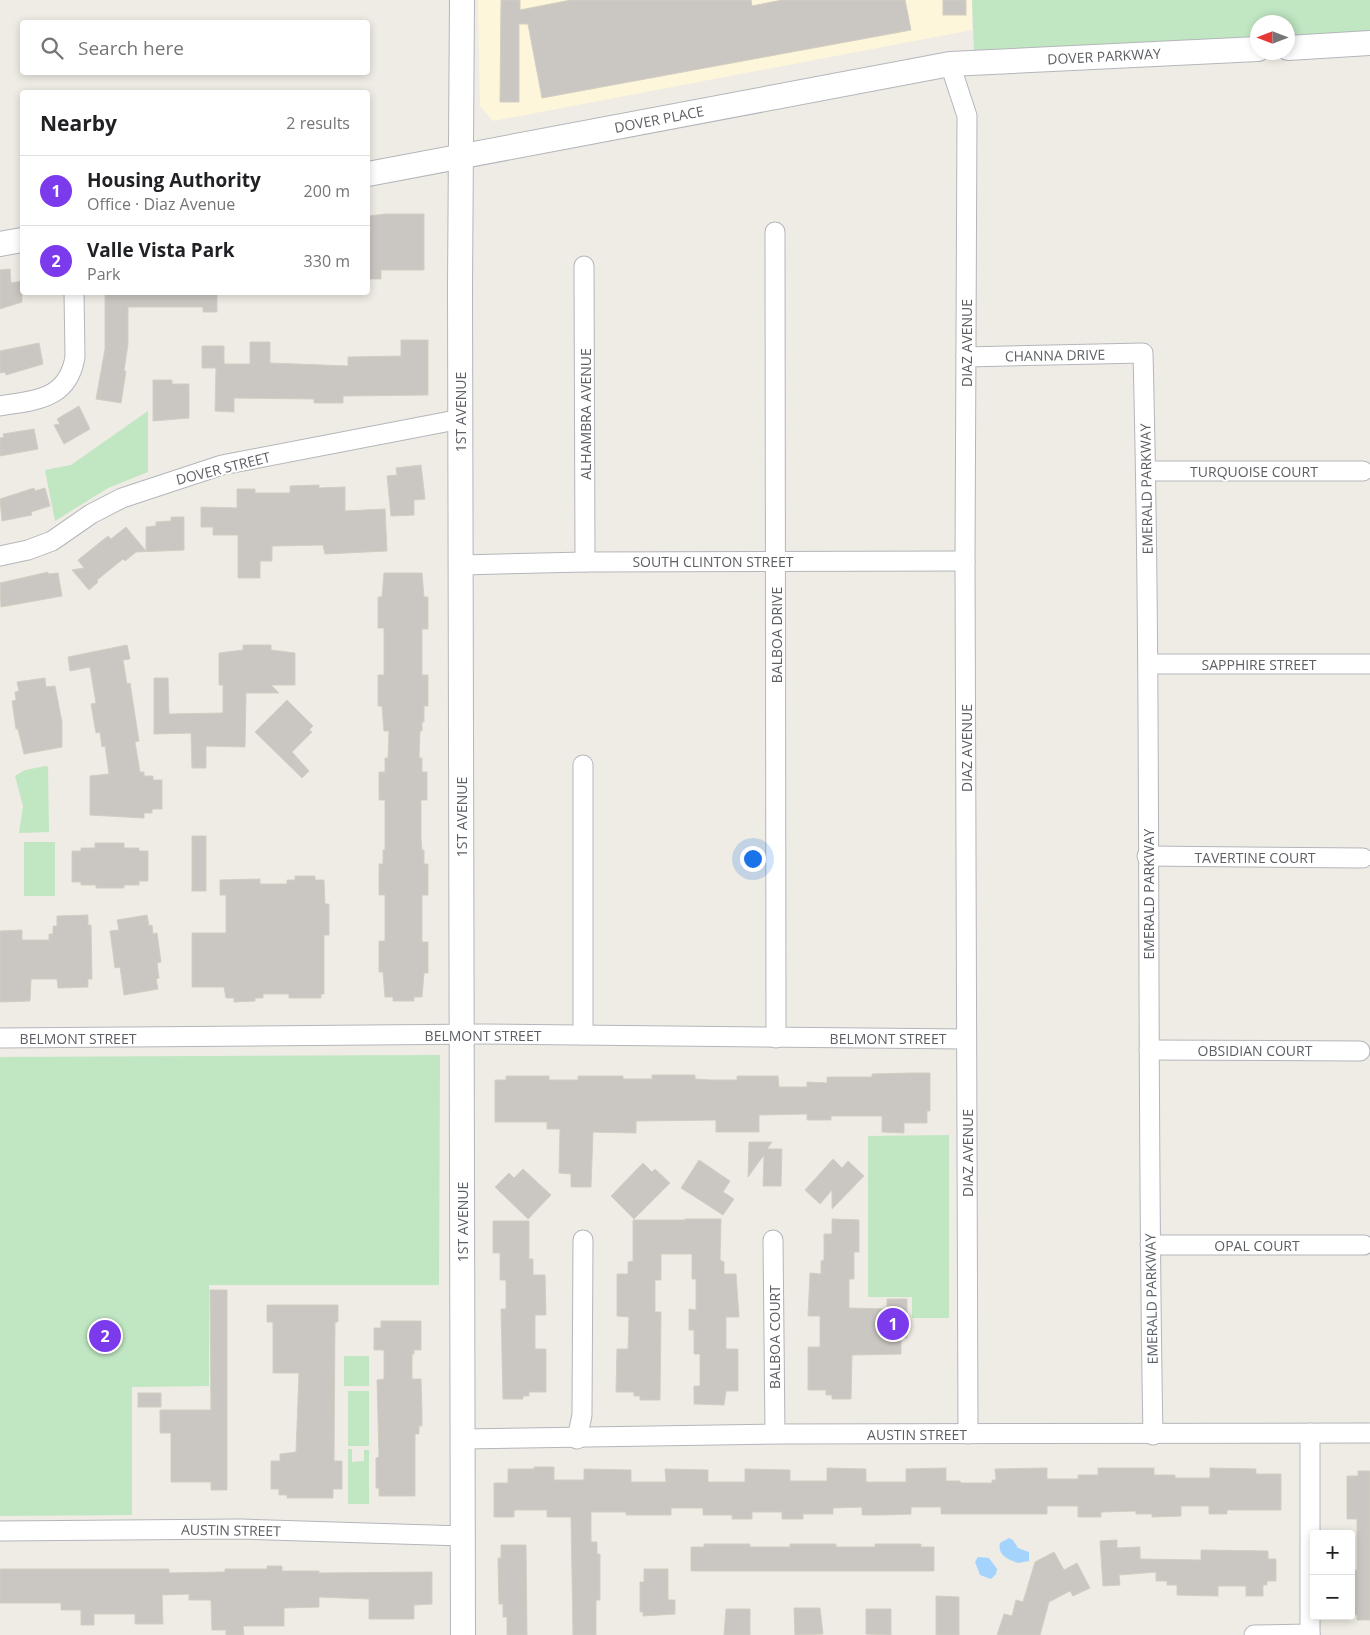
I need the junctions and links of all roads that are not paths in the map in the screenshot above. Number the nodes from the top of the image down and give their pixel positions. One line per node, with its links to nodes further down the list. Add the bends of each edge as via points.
1 (462, 0): 6 (street, 1ST AVENUE)
2 (1370, 43): 3 (street)
3 (1295, 48)
4 (1250, 49): 5 (street, DOVER PARKWAY)
5 (950, 64): 6 (street, DOVER PLACE); 14 (street, DIAZ AVENUE, via 966,116)
6 (460, 156): 7 (street, DOVER PLACE); 16 (street, 1ST AVENUE)
7 (370, 174)
8 (775, 232): 20 (street, BALBOA DRIVE)
9 (20, 240): 10 (street)
10 (0, 244)
11 (584, 266): 22 (street, ALHAMBRA AVENUE)
12 (74, 295): 15 (street, via 75,357 66,382 43,398)
13 (1143, 353): 14 (street, CHANNA DRIVE); 17 (street, EMERALD PARKWAY)
14 (966, 357): 21 (street, DIAZ AVENUE)
15 (0, 406)
16 (461, 419): 19 (street, DOVER STREET, via 222,466 122,498 91,514 52,541); 23 (street, 1ST AVENUE)
17 (1146, 471): 18 (street, TURQUOISE COURT); 24 (street, EMERALD PARKWAY)
18 (1362, 471)
19 (0, 556)
20 (776, 561): 21 (street, SOUTH CLINTON STREET); 22 (street, SOUTH CLINTON STREET); 32 (street, BALBOA DRIVE)
21 (965, 561): 33 (street, DIAZ AVENUE)
22 (585, 562): 23 (street, SOUTH CLINTON STREET)
23 (461, 565): 29 (street, 1ST AVENUE)
24 (1148, 664): 25 (street, SAPPHIRE STREET); 27 (street, EMERALD PARKWAY)
25 (1370, 664)
26 (583, 765): 30 (street)
27 (1147, 856): 28 (street, TAVERTINE COURT); 34 (street, EMERALD PARKWAY)
28 (1362, 858)
29 (461, 1034): 30 (street, BELMONT STREET); 31 (street, BELMONT STREET); 45 (street, 1ST AVENUE)
30 (583, 1035): 32 (street, BELMONT STREET)
31 (0, 1038)
32 (776, 1038): 33 (street, BELMONT STREET)
33 (966, 1038): 43 (street, DIAZ AVENUE)
34 (1149, 1050): 35 (street, OBSIDIAN COURT); 38 (street, EMERALD PARKWAY)
35 (1360, 1051)
36 (583, 1240): 46 (street, via 582,1415)
37 (773, 1240): 42 (street, BALBOA COURT)
38 (1150, 1245): 39 (street, OPAL COURT); 44 (street, EMERALD PARKWAY)
39 (1364, 1245)
40 (1310, 1433): 41 (street, AUSTIN STREET); 44 (street, AUSTIN STREET); 49 (street)
41 (1370, 1433)
42 (775, 1434): 43 (street, AUSTIN STREET); 46 (street, AUSTIN STREET)
43 (968, 1434): 44 (street, AUSTIN STREET)
44 (1153, 1435)
45 (463, 1439): 46 (street, AUSTIN STREET); 48 (street, 1ST AVENUE)
46 (577, 1439)
47 (0, 1531): 48 (street, AUSTIN STREET, via 241,1529)
48 (463, 1536): 50 (street, 1ST AVENUE)
49 (1310, 1634): 51 (street)
50 (463, 1635)
51 (1254, 1635)

